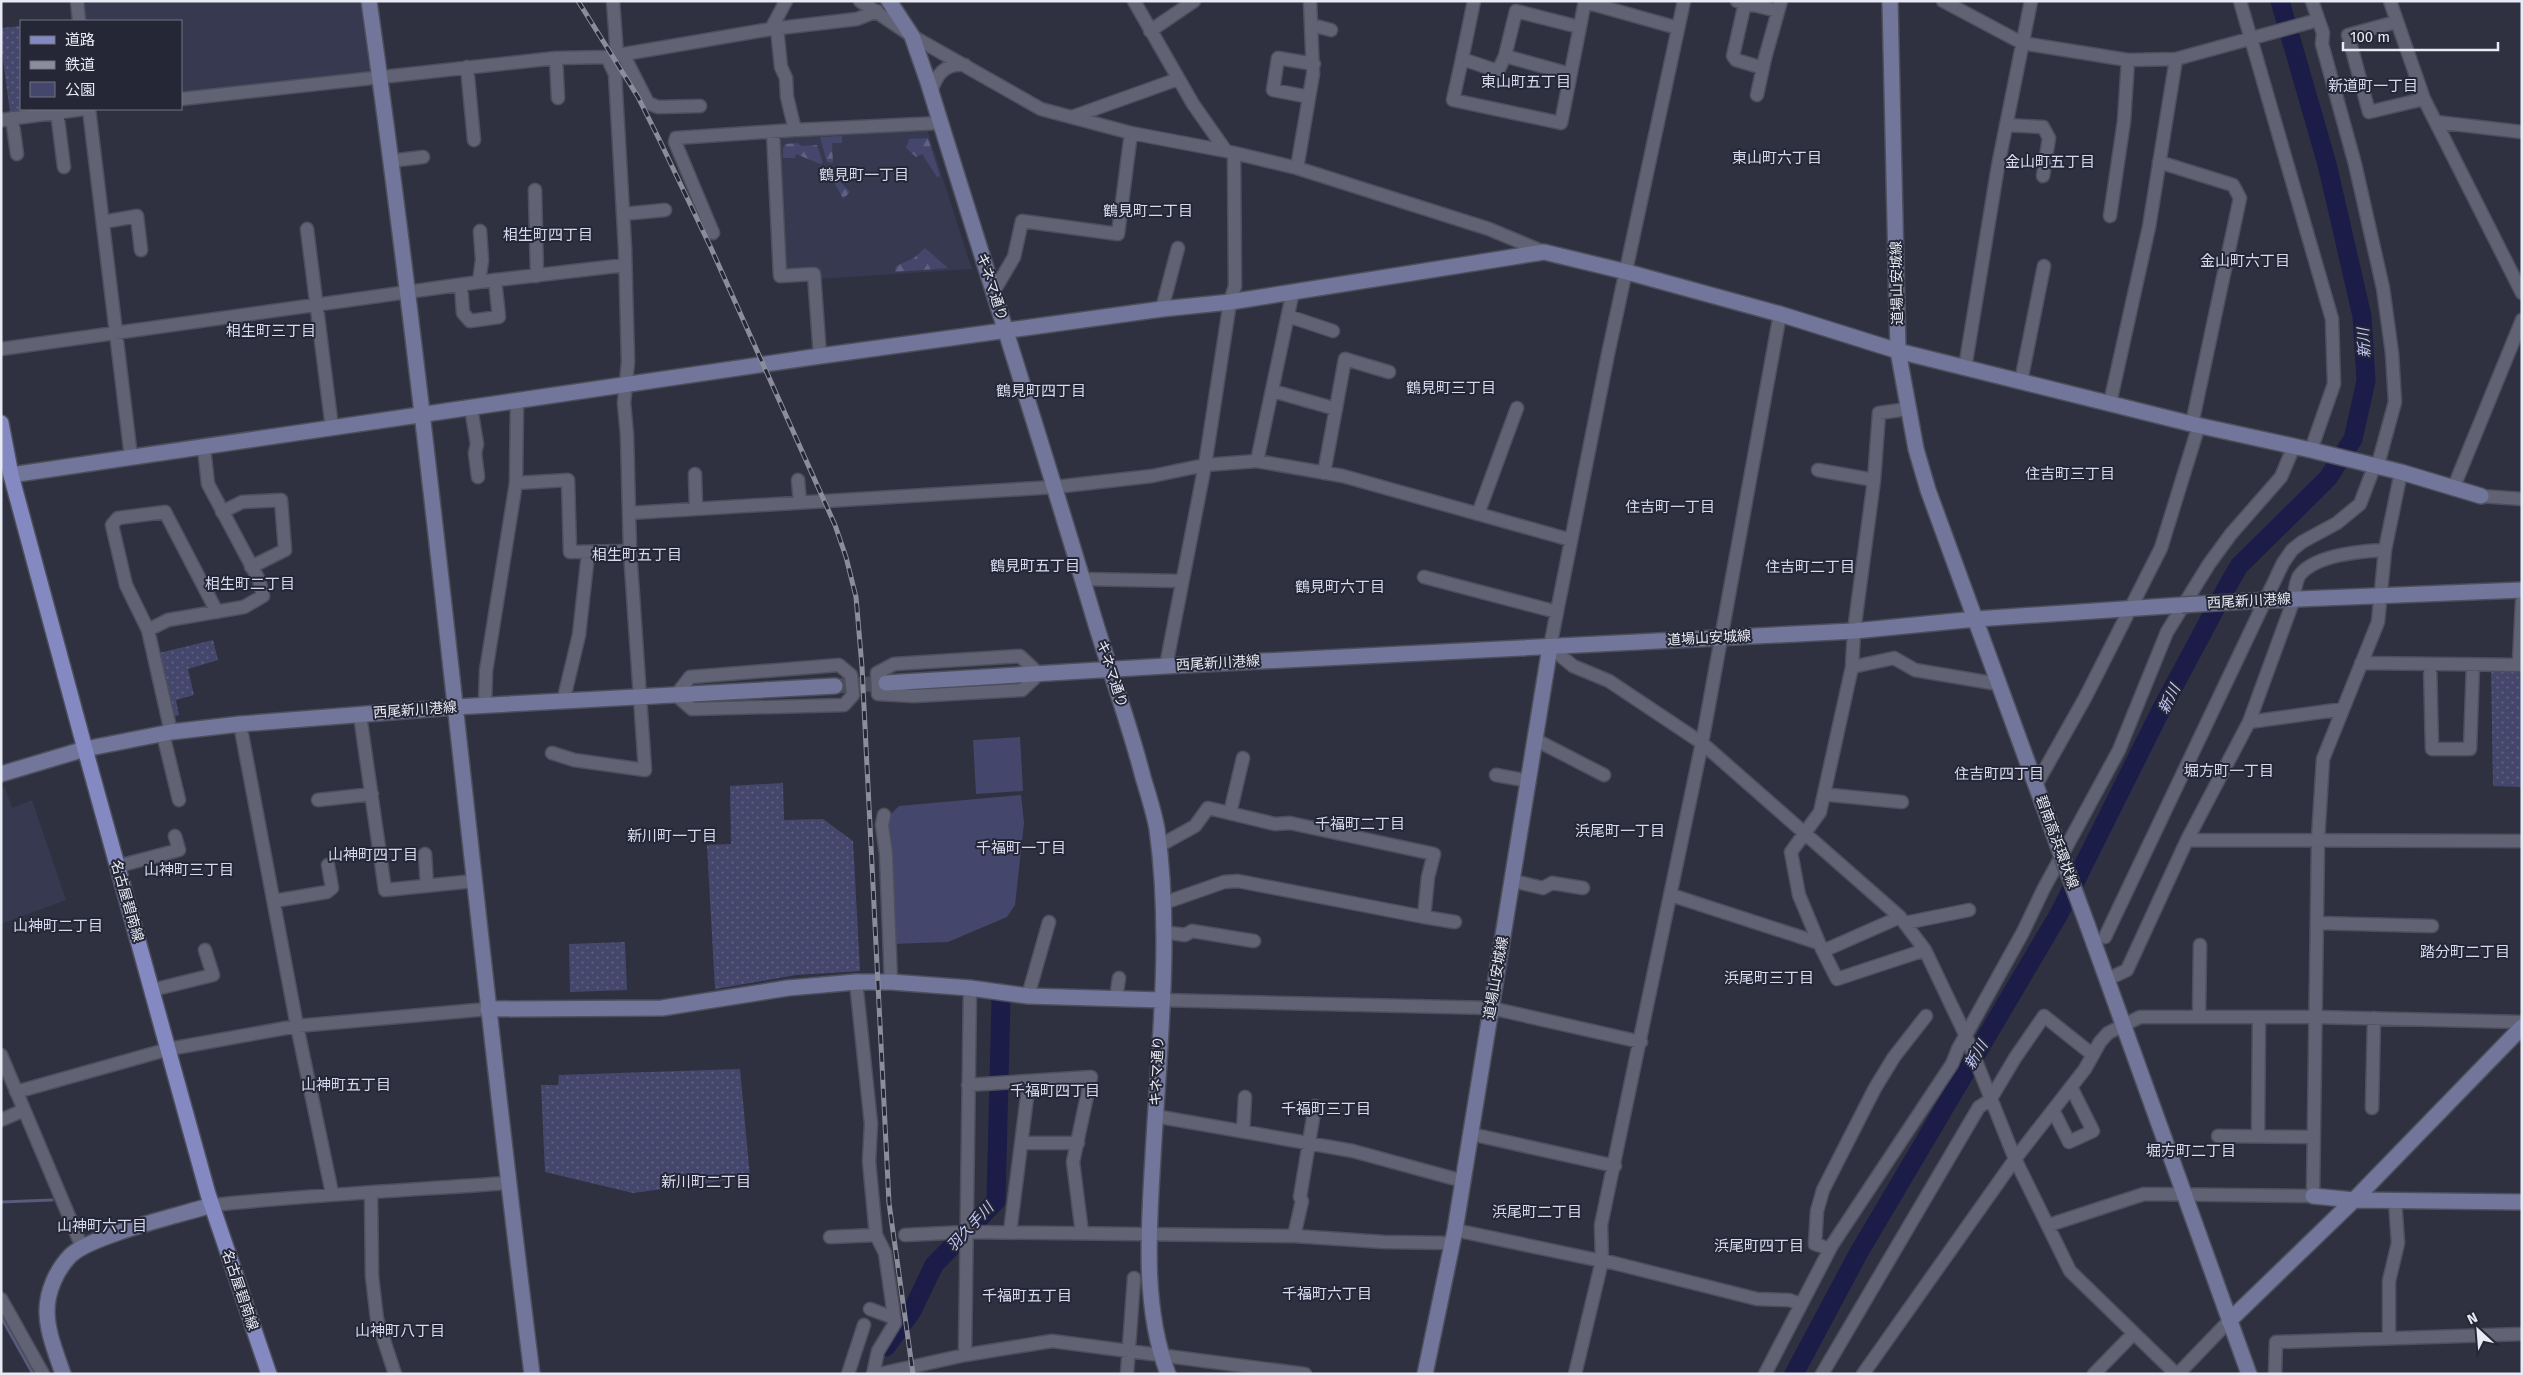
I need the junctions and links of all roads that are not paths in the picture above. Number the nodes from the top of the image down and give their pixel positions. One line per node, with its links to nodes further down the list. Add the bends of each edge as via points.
1 (77, 1): 22 (street)
2 (369, 1): 45 (street)
3 (613, 1): 34 (street)
4 (786, 1): 28 (street)
5 (860, 1): 21 (street)
6 (889, 1): 31 (street, キネマ通り)
7 (1134, 1): 30 (street)
8 (1194, 1): 30 (street)
9 (1310, 1): 25 (street)
10 (1474, 1): 37 (street)
11 (1585, 1): 26 (street); 27 (street)
12 (1684, 1): 27 (street)
13 (1890, 1): 107 (street, 道場山安城線)
14 (1943, 1): 33 (street)
15 (2031, 1): 33 (street)
16 (2240, 1): 32 (street)
17 (2312, 1): 23 (street)
18 (2390, 1): 24 (street)
19 (1741, 2): 20 (street); 43 (street, via 1733,56 1736,60)
20 (1779, 6): 43 (street)
21 (877, 11): 28 (street, via 857,19); 31 (street)
22 (79, 20)
23 (2318, 20): 32 (street); 130 (street, via 2381,278 2392,353 2394,402)
24 (2396, 22): 52 (street); 52 (street, via 2348,35 2369,112)
25 (1312, 25): 29 (street); 40 (street)
26 (1579, 27): 35 (street, via 1516,11); 44 (street)
27 (1678, 28): 88 (street)
28 (774, 29): 34 (street); 62 (street)
29 (1331, 30)
30 (1150, 31): 46 (street)
31 (912, 36): 41 (street); 47 (street, キネマ通り)
32 (2252, 39): 39 (street); 126 (street, via 2332,319 2334,384)
33 (2022, 43): 38 (street); 61 (street)
34 (615, 55): 36 (street); 53 (street, via 648,103 658,108); 77 (street)
35 (1505, 56): 37 (street, via 1498,70); 44 (street)
36 (556, 58): 42 (street); 50 (street)
37 (1462, 59): 44 (street, via 1453,100 1558,124 1561,123)
38 (2128, 60): 39 (street); 78 (street, via 2124,121)
39 (2176, 60): 71 (street)
40 (1314, 64): 49 (street); 49 (street, via 1278,58 1273,90)
41 (965, 65): 47 (street, via 952,65 939,73); 57 (street, via 1041,109)
42 (467, 67): 45 (street); 66 (street)
43 (1763, 68): 48 (street)
44 (1570, 74)
45 (380, 76): 51 (street); 70 (street)
46 (1178, 79): 57 (street); 67 (street)
47 (931, 93): 60 (street, キネマ通り)
48 (1757, 95)
49 (1308, 97): 73 (street)
50 (558, 98)
51 (182, 99)
52 (2424, 99): 59 (street)
53 (700, 106)
54 (75, 110): 56 (street)
55 (89, 110): 79 (street)
56 (57, 112): 58 (street); 72 (street)
57 (1072, 117): 65 (street)
58 (7, 119): 68 (street)
59 (2436, 122): 64 (street); 96 (street)
60 (940, 123): 62 (street); 93 (street, キネマ通り)
61 (2006, 124): 74 (street, via 2043,127 2049,138); 109 (street)
62 (796, 130): 63 (street)
63 (773, 132): 82 (street, via 676,138); 108 (street, via 780,276 814,274)
64 (2522, 132)
65 (1131, 133): 67 (street); 93 (street, via 1118,234 1022,222 1014,257)
66 (474, 140)
67 (1230, 152): 73 (street); 97 (street, via 1235,286)
68 (17, 154)
69 (423, 157): 70 (street)
70 (390, 160): 95 (street)
71 (2160, 162): 115 (street); 122 (street, via 2233,185 2240,198)
72 (64, 166)
73 (1297, 168): 85 (street, via 1489,229)
74 (2043, 176)
75 (535, 190): 89 (street)
76 (665, 210): 77 (street)
77 (623, 214): 86 (street)
78 (2110, 216)
79 (103, 222): 84 (street, via 137,216); 105 (street)
80 (307, 230): 98 (street)
81 (480, 231): 91 (street, via 482,260)
82 (713, 233)
83 (1178, 248): 99 (street)
84 (141, 250)
85 (1544, 252): 88 (street); 94 (street)
86 (625, 265): 89 (street); 112 (street, via 628,362)
87 (2044, 266): 111 (street)
88 (1628, 272): 100 (street); 149 (street, via 1608,354)
89 (537, 276): 90 (street)
90 (495, 280): 91 (street); 92 (street, via 499,317 470,321 463,313)
91 (479, 282): 92 (street)
92 (461, 285): 95 (street)
93 (994, 291): 103 (street, キネマ通り)
94 (1293, 291): 97 (street); 101 (street)
95 (406, 292): 98 (street); 120 (street)
96 (2522, 293)
97 (1230, 302): 99 (street); 129 (street)
98 (316, 305): 105 (street); 123 (street)
99 (1162, 308): 103 (street)
100 (1780, 314): 107 (street); 168 (street)
101 (1288, 316): 104 (street); 113 (street)
102 (2522, 320): 141 (street)
103 (1006, 331): 108 (street); 140 (street, キネマ通り)
104 (1333, 331)
105 (116, 333): 106 (street); 127 (street)
106 (1, 349)
107 (1898, 351): 109 (street); 119 (street, 道場山安城線)
108 (820, 356): 112 (street)
109 (1965, 368): 111 (street)
110 (1389, 372): 118 (street, via 1345,358)
111 (2021, 381): 115 (street)
112 (625, 386): 114 (street); 147 (street)
113 (1273, 390): 118 (street); 128 (street)
114 (516, 401): 116 (street); 139 (street)
115 (2110, 403): 122 (street)
116 (471, 408): 120 (street); 136 (street)
117 (1517, 408): 148 (street)
118 (1336, 409): 133 (street)
119 (1908, 409): 138 (street, via 1879,413); 165 (street, 道場山安城線, via 1928,490)
120 (421, 416): 123 (street); 185 (street)
121 (1, 424): 135 (main road, 名古屋碧南線)
122 (2196, 425): 124 (street); 162 (street, via 2161,548)
123 (332, 428): 125 (street)
124 (2294, 446): 126 (street); 259 (street, via 2281,477 2231,534 2167,632 2119,750)
125 (204, 448): 127 (street); 146 (street, via 208,484)
126 (2311, 450): 130 (street)
127 (131, 457): 135 (street)
128 (1257, 461): 129 (street); 133 (street)
129 (1205, 465): 140 (street, via 1152,476); 156 (street)
130 (2375, 468): 132 (street); 160 (street, via 2360,504 2337,523 2292,550)
131 (1818, 470): 138 (street)
132 (2401, 472): 141 (street); 150 (street)
133 (1324, 473): 148 (street)
134 (695, 474): 145 (street)
135 (6, 477): 193 (main road, 名古屋碧南線)
136 (478, 477)
137 (798, 480): 144 (street)
138 (1874, 480): 167 (street)
139 (516, 483): 152 (street, via 568,480 570,552); 184 (street, via 486,671)
140 (1055, 487): 144 (street); 155 (street, キネマ通り)
141 (2453, 489): 142 (street)
142 (2481, 496): 143 (street)
143 (2522, 499)
144 (800, 502): 145 (street)
145 (696, 508): 147 (street)
146 (222, 512): 153 (street); 153 (street, via 242,502 281,500 285,550)
147 (630, 513): 151 (street)
148 (1478, 514): 149 (street)
149 (1571, 540): 164 (street)
150 (2385, 550): 158 (street); 159 (street, via 2350,553 2312,565 2300,574)
151 (630, 552): 152 (street); 182 (street)
152 (588, 554): 183 (street, via 579,635)
153 (252, 567): 163 (street, via 264,596 244,607)
154 (1424, 578): 164 (street)
155 (1082, 579): 156 (street); 176 (street, キネマ通り)
156 (1181, 581): 174 (street)
157 (2522, 590): 158 (street, 西尾新川港線)
158 (2380, 595): 159 (street, 西尾新川港線); 170 (street, via 2378,622)
159 (2294, 599): 160 (street, 西尾新川港線); 188 (street)
160 (2257, 601): 162 (street, 西尾新川港線, bridge); 232 (street)
161 (2522, 602): 171 (street)
162 (2131, 608): 165 (street, 西尾新川港線); 200 (street)
163 (217, 612): 166 (street, via 168,620); 166 (street, via 165,512 118,518 112,525 126,585)
164 (1556, 612): 169 (street)
165 (1976, 619): 167 (street, 道場山安城線); 179 (street, 碧南高浜環状線)
166 (148, 630): 190 (street)
167 (1854, 631): 168 (street, 道場山安城線); 175 (street)
168 (1721, 638): 169 (street, 道場山安城線); 192 (street)
169 (1550, 647): 174 (street, 西尾新川港線); 191 (street, 道場山安城線); 192 (street, via 1573,666 1608,681)
170 (2361, 663): 172 (street); 186 (street)
171 (2521, 663): 173 (street)
172 (2430, 664): 173 (street); 173 (street, via 2432,749 2470,749)
173 (2473, 665)
174 (1166, 666): 176 (street, 西尾新川港線)
175 (1852, 667): 179 (street, via 1894,658 1915,670); 201 (street)
176 (1110, 669): 177 (street, 西尾新川港線); 213 (street, キネマ通り, via 1131,732)
177 (1039, 674): 177 (street, via 1020,656 894,664 877,673 878,694 914,696 1022,690); 178 (street, 西尾新川港線)
178 (886, 683)
179 (1998, 684): 200 (street, 碧南高浜環状線)
180 (835, 686): 181 (street, 西尾新川港線)
181 (676, 695): 181 (street, via 690,677 839,665 851,675 853,694 844,705 692,709); 182 (street, 西尾新川港線)
182 (640, 698): 183 (street, 西尾新川港線); 194 (street, via 645,770 574,760)
183 (563, 702): 184 (street, 西尾新川港線)
184 (485, 706): 185 (street, 西尾新川港線)
185 (455, 707): 187 (street, 西尾新川港線); 217 (street)
186 (2343, 709): 188 (street); 210 (street, via 2324,759)
187 (360, 715): 189 (street, 西尾新川港線); 202 (street)
188 (2249, 722): 211 (street)
189 (240, 724): 190 (street, 西尾新川港線); 222 (street)
190 (167, 733): 193 (street, 西尾新川港線); 203 (street)
191 (1536, 740): 198 (street); 199 (street, 道場山安城線)
192 (1702, 743): 208 (street); 221 (street)
193 (85, 748): 196 (street, 西尾新川港線); 215 (main road, 名古屋碧南線)
194 (552, 753)
195 (1243, 758): 206 (street)
196 (1, 774)
197 (1496, 775): 199 (street)
198 (1604, 775)
199 (1529, 781): 218 (street, 道場山安城線)
200 (2036, 785): 239 (street, 碧南高浜環状線, bridge)
201 (1826, 792): 205 (street); 208 (street, via 1818,817)
202 (372, 794): 204 (street); 219 (street, via 385,890)
203 (179, 800)
204 (318, 800)
205 (1902, 802)
206 (1230, 813): 213 (street, via 1208,808 1195,826); 225 (street, via 1434,854)
207 (884, 815): 241 (street)
208 (1804, 831): 226 (street); 235 (street, via 1791,852 1799,895)
209 (175, 836): 215 (street, via 179,850)
210 (2318, 839): 211 (street); 212 (street); 229 (street)
211 (2187, 840): 239 (street, via 2127,970)
212 (2522, 841)
213 (1159, 846): 223 (street, キネマ通り)
214 (425, 854): 219 (street)
215 (118, 866): 243 (main road, 名古屋碧南線)
216 (328, 866): 222 (street, via 332,888 327,892)
217 (474, 881): 219 (street); 248 (street)
218 (1513, 881): 220 (street, via 1543,888 1552,883); 247 (street, 道場山安城線)
219 (427, 886)
220 (1582, 888)
221 (1671, 895): 235 (street); 258 (street)
222 (274, 901): 255 (street)
223 (1164, 903): 225 (street, via 1224,882 1238,881); 231 (street, キネマ通り)
224 (1969, 910): 226 (street)
225 (1424, 917): 228 (street)
226 (1903, 920): 235 (street); 237 (street)
227 (1049, 922): 244 (street)
228 (1455, 922)
229 (2317, 923): 230 (street); 251 (street)
230 (2432, 926)
231 (1163, 932): 233 (street, via 1185,935 1192,930); 246 (street, キネマ通り)
232 (2105, 937)
233 (1254, 941)
234 (2200, 945): 250 (street)
235 (1821, 947): 237 (street, via 1837,979)
236 (206, 950): 243 (street, via 213,975)
237 (1925, 950): 259 (street)
238 (1119, 978): 245 (street)
239 (2106, 980): 256 (street, 碧南高浜環状線)
240 (856, 982): 241 (street); 248 (street, via 788,988 662,1008); 300 (street, via 871,1124 869,1161)
241 (891, 982): 242 (street)
242 (970, 988): 244 (street); 264 (street)
243 (152, 990): 260 (main road, 名古屋碧南線)
244 (1028, 996): 245 (street)
245 (1116, 998): 246 (street)
246 (1161, 1000): 247 (street); 273 (street, キネマ通り)
247 (1491, 1008): 258 (street); 276 (street, 道場山安城線)
248 (488, 1009): 255 (street); 286 (street)
249 (1926, 1016): 306 (street, via 1875,1088 1823,1190 1817,1211 1815,1244)
250 (2199, 1017): 252 (street); 256 (street, via 2140,1016)
251 (2315, 1017): 252 (street); 253 (street); 279 (street)
252 (2259, 1018): 278 (street)
253 (2374, 1018): 254 (street); 270 (street)
254 (2522, 1022)
255 (297, 1026): 260 (street); 287 (street)
256 (2122, 1026): 261 (street, via 2108,1033); 289 (street, 碧南高浜環状線)
257 (2522, 1027): 291 (street)
258 (1641, 1042): 284 (street)
259 (1967, 1042): 268 (street); 306 (street)
260 (169, 1049): 266 (street); 294 (main road, 名古屋碧南線)
261 (2093, 1054): 265 (street); 268 (street, via 2044,1016)
262 (1, 1056): 266 (street)
263 (1029, 1081): 264 (street); 280 (street); 282 (street, via 1091,1077)
264 (968, 1085): 296 (street)
265 (2071, 1087): 272 (street); 272 (street, via 2093,1131 2069,1142)
266 (16, 1092): 271 (street)
267 (1245, 1097): 275 (street)
268 (1989, 1097): 283 (street); 337 (street, via 1980,1107)
269 (1315, 1106): 281 (street)
270 (2372, 1108)
271 (24, 1110): 274 (street); 305 (street)
272 (2053, 1110): 283 (street)
273 (1155, 1116): 275 (street); 299 (street, キネマ通り)
274 (1, 1120)
275 (1243, 1131): 281 (street)
276 (1471, 1134): 284 (street); 285 (street, 道場山安城線)
277 (2218, 1136): 278 (street)
278 (2258, 1136): 279 (street)
279 (2314, 1138): 290 (street)
280 (1023, 1143): 282 (street); 297 (street)
281 (1310, 1143): 285 (street, via 1353,1151); 302 (street)
282 (1078, 1144): 298 (street, via 1073,1162)
283 (2015, 1159): 295 (street); 338 (street)
284 (1615, 1166): 307 (street, via 1601,1225)
285 (1463, 1181): 303 (street, 道場山安城線)
286 (508, 1183): 288 (street); 327 (street)
287 (332, 1193): 288 (street); 294 (street)
288 (371, 1193): 326 (street, via 372,1276 377,1319)
289 (2184, 1196): 290 (street); 295 (street, via 2144,1194); 313 (street, 碧南高浜環状線)
290 (2313, 1196): 291 (street)
291 (2354, 1200): 292 (street); 313 (street)
292 (2395, 1200): 293 (street); 317 (street, via 2398,1243 2389,1281)
293 (2522, 1202)
294 (212, 1205): 305 (street); 325 (main road, 名古屋碧南線)
295 (2049, 1224): 315 (street, via 2070,1271)
296 (966, 1232): 297 (street); 301 (street); 320 (street)
297 (1010, 1232): 298 (street)
298 (1082, 1233): 299 (street)
299 (1148, 1234): 302 (street); 319 (street, キネマ通り)
300 (876, 1235): 304 (street); 312 (street, via 885,1253)
301 (905, 1235)
302 (1294, 1236): 303 (street, via 1384,1242)
303 (1454, 1236): 307 (street); 334 (street, 道場山安城線)
304 (830, 1237)
305 (82, 1247): 324 (street, via 60,1268 47,1310 50,1333)
306 (1830, 1249): 310 (street)
307 (1602, 1260): 310 (street, via 1757,1299 1780,1299); 335 (street)
308 (1134, 1278): 318 (street)
309 (1, 1299): 323 (street)
310 (1801, 1304): 336 (street)
311 (870, 1309): 312 (street)
312 (894, 1318): 329 (street, via 895,1324 878,1351)
313 (2229, 1321): 340 (street); 341 (street, 碧南高浜環状線)
314 (864, 1325): 328 (street)
315 (2134, 1333): 339 (street); 340 (street)
316 (2522, 1334): 317 (street)
317 (2389, 1338): 342 (street, via 2276,1342)
318 (1130, 1352): 319 (street); 320 (street, via 1052,1341); 331 (street)
319 (1160, 1353): 332 (street, キネマ通り); 333 (street)
320 (965, 1355): 321 (street)
321 (923, 1369): 322 (street)
322 (895, 1372): 330 (street)
323 (43, 1374)
324 (63, 1374)
325 (269, 1374)
326 (395, 1374)
327 (532, 1374)
328 (848, 1374)
329 (872, 1374)
330 (879, 1374)
331 (1127, 1374)
332 (1168, 1374)
333 (1305, 1374)
334 (1425, 1374)
335 (1575, 1374)
336 (1765, 1374)
337 (1822, 1374)
338 (1863, 1374)
339 (2094, 1374)
340 (2177, 1374)
341 (2249, 1374)
342 (2275, 1374)

